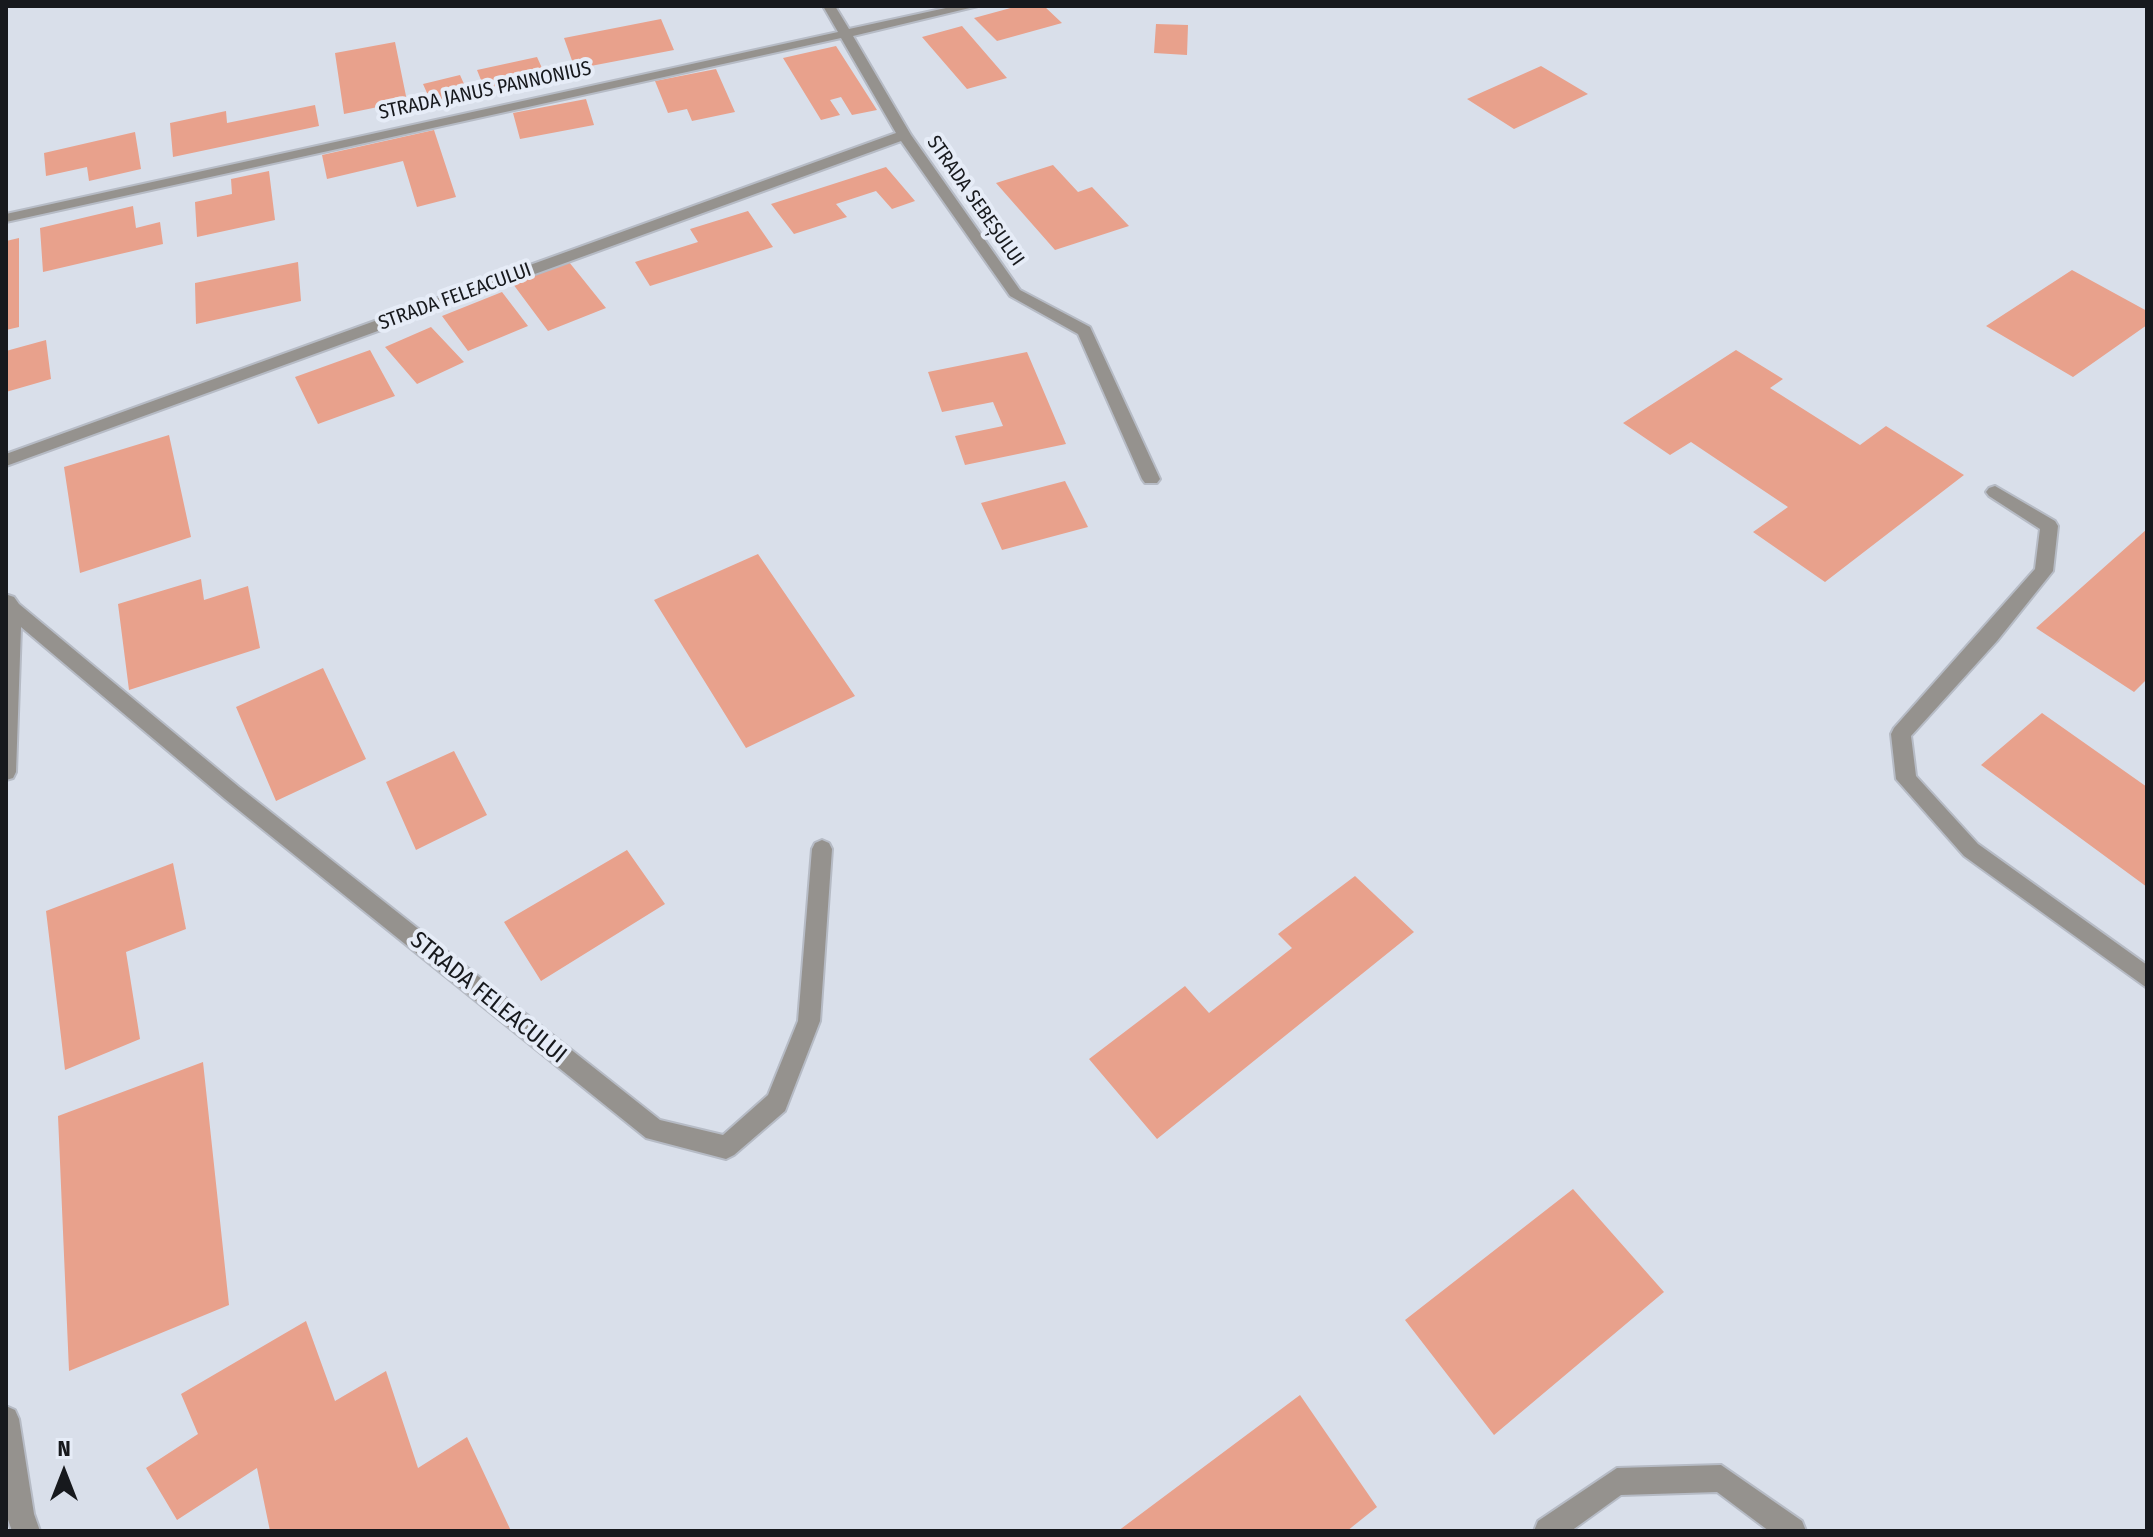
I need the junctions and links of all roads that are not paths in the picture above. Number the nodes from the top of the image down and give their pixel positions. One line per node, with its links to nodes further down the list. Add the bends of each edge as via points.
1 (829, 6): 3 (street, STRADA SEBEȘULUI)
2 (972, 6): 3 (street, STRADA JANUS PANNONIUS)
3 (845, 32): 4 (street, STRADA SEBEȘULUI); 5 (street, STRADA JANUS PANNONIUS)
4 (904, 135): 6 (street, STRADA FELEACULUI); 7 (street, STRADA SEBEȘULUI, via 1015,293 1084,331)
5 (6, 218)
6 (6, 460)
7 (1151, 479)
8 (1995, 492): 12 (street, via 2049,526 2044,571 1901,734 1906,779 1971,850)
9 (9, 604): 10 (street, STRADA FELEACULUI); 11 (street, STRADA FELEACULUI, via 232,793 654,1130 726,1147 777,1103 809,1021)
10 (6, 772)
11 (822, 849)
12 (2147, 978)
13 (6, 1419): 14 (street)
14 (26, 1531)
15 (1548, 1531): 16 (street, via 1617,1482 1721,1478)
16 (1792, 1531)

